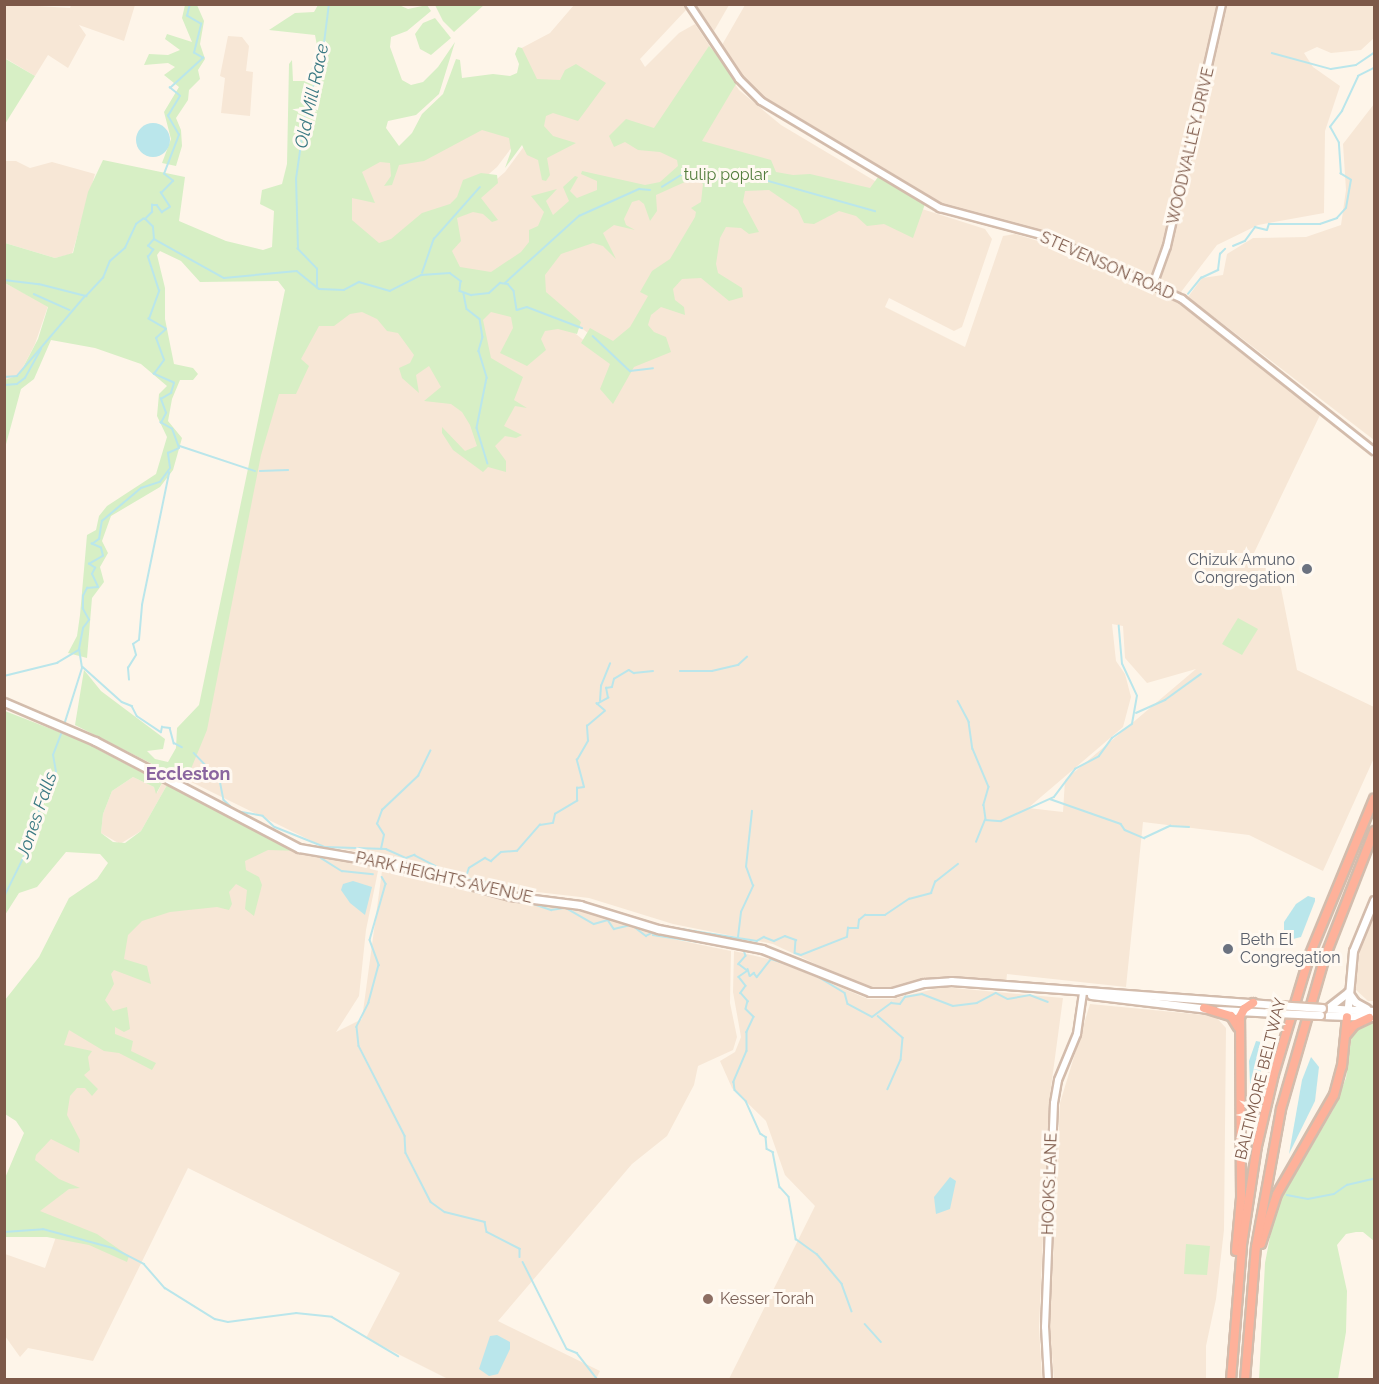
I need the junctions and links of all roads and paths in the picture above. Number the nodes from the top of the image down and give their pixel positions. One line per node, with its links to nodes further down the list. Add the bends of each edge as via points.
1 (689, 4): 3 (street, STEVENSON ROAD, via 748,90 829,145 948,211 1045,236)
2 (1222, 4): 3 (street, WOODVALLEY DRIVE, via 1167,246)
3 (1153, 285): 4 (street, STEVENSON ROAD, via 1182,299)
4 (1374, 451)
5 (4, 702): 10 (main road, PARK HEIGHTS AVENUE, via 95,741 299,848 382,862 510,896 580,904 658,929 762,949 870,992 892,992 941,981)
6 (1374, 799): 23 (highway, BALTIMORE BELTWAY, via 1326,911 1287,1028 1257,1146)
7 (1374, 831): 24 (highway, BALTIMORE BELTWAY, via 1324,957 1288,1078 1263,1196)
8 (1374, 900): 9 (main road, via 1353,951)
9 (1348, 992): 17 (main road); 19 (main road); 20 (main road, via 1358,1005)
10 (1083, 993): 11 (main road, PARK HEIGHTS AVENUE); 12 (main road, PARK HEIGHTS AVENUE); 25 (street, HOOKS LANE, via 1077,1034 1058,1080 1054,1103 1045,1327)
11 (1138, 995): 12 (main road); 13 (main road); 14 (main road, PARK HEIGHTS AVENUE)
12 (1117, 1000): 13 (main road, PARK HEIGHTS AVENUE)
13 (1158, 1004): 15 (main road, PARK HEIGHTS AVENUE)
14 (1253, 1004): 16 (main road, PARK HEIGHTS AVENUE); 18 (highway)
15 (1204, 1008): 18 (main road, PARK HEIGHTS AVENUE); 21 (highway, via 1231,1016)
16 (1276, 1009): 17 (main road, PARK HEIGHTS AVENUE, bridge); 18 (main road, PARK HEIGHTS AVENUE)
17 (1323, 1010): 19 (main road, PARK HEIGHTS AVENUE)
18 (1242, 1012): 21 (highway)
19 (1347, 1013): 20 (main road, PARK HEIGHTS AVENUE); 22 (highway)
20 (1373, 1014): 22 (highway)
21 (1240, 1033): 23 (highway, via 1241,1189)
22 (1346, 1035): 24 (highway, via 1334,1095 1267,1219)
23 (1236, 1293): 26 (highway, BALTIMORE BELTWAY)
24 (1251, 1294): 27 (highway, BALTIMORE BELTWAY)
25 (1048, 1380)
26 (1231, 1380)
27 (1245, 1380)

